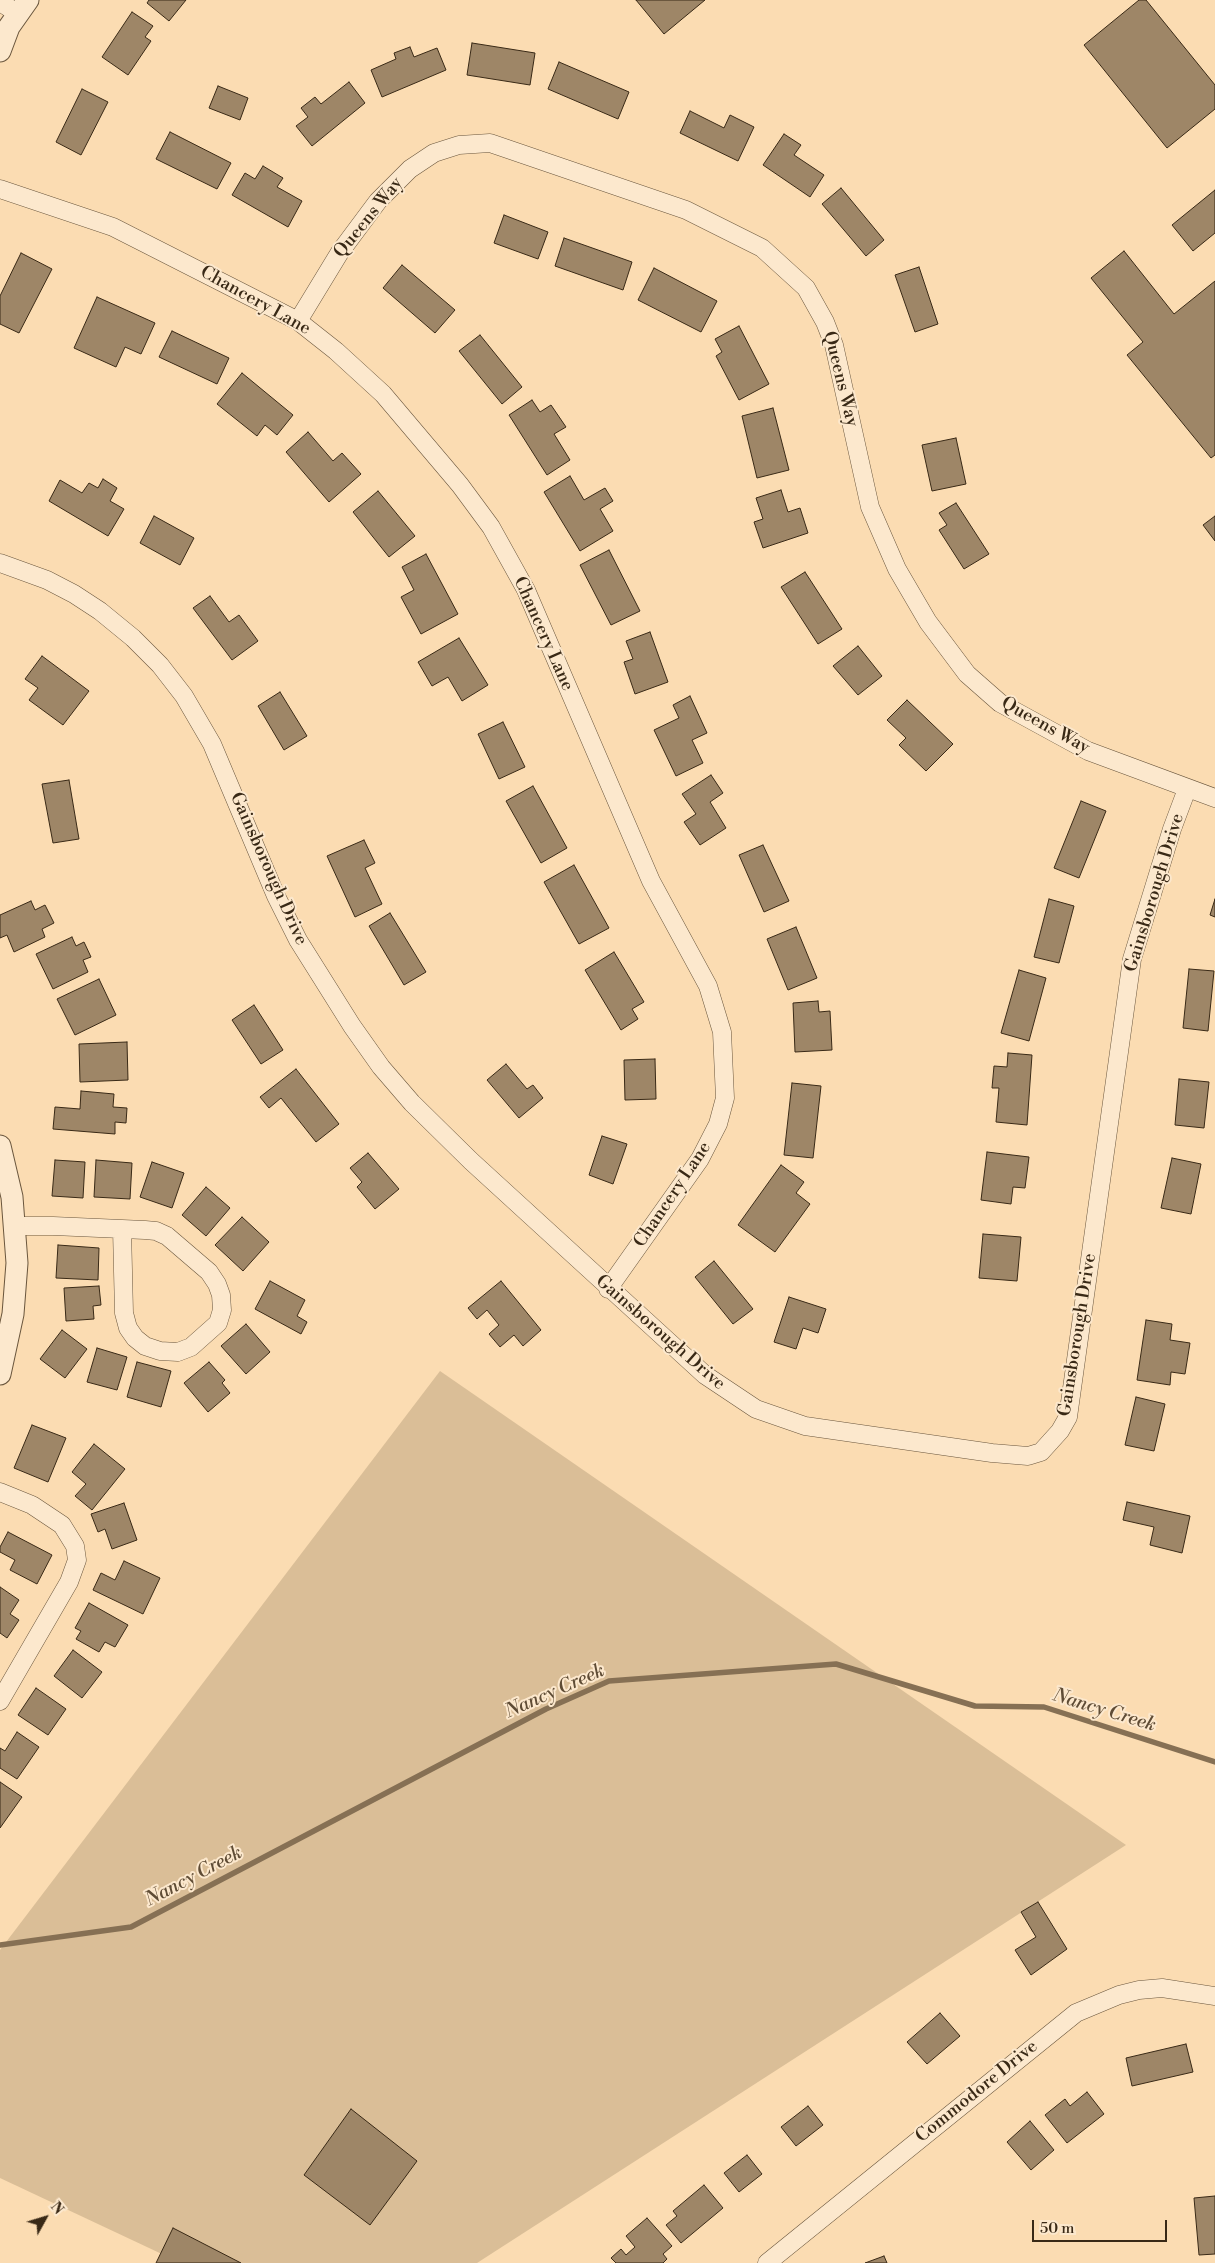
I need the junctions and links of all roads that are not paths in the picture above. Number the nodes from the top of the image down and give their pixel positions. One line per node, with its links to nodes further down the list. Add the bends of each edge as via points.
1 (15, 5): 2 (street)
2 (0, 51)
3 (0, 189): 4 (street, Chancery Lane, via 113,228)
4 (298, 320): 6 (street, Queens Way, via 340,252 378,201 410,169 434,153 459,145 490,143 686,210 762,248 806,288 825,322 834,345 870,507 897,569 928,622 967,674 1000,703 1052,733 1088,751); 11 (street, Chancery Lane, via 383,394 491,527 528,597 651,881 708,986 722,1032 726,1075 725,1098 718,1124 700,1159)
5 (0, 563): 11 (street, Gainsborough Drive, via 74,594 133,638 160,665 212,744 298,940 381,1067 412,1103 471,1161)
6 (1188, 789): 7 (street, Queens Way); 11 (street, Gainsborough Drive, via 1172,829 1132,959 1068,1416 1060,1431 1041,1452 1028,1456 992,1453 875,1437 805,1426 756,1409 704,1375)
7 (1215, 798)
8 (0, 1146): 9 (street)
9 (16, 1226): 10 (street); 12 (street, via 13,1314)
10 (122, 1229): 10 (street, via 156,1231 167,1236 209,1272 217,1284 222,1310 218,1323 191,1347 178,1352 160,1351 145,1346 128,1328 124,1313)
11 (608, 1289)
12 (3, 1345): 13 (street)
13 (0, 1374)
14 (0, 1492): 15 (street, via 32,1505 62,1525 75,1546 77,1560 69,1582)
15 (0, 1701)
16 (1215, 1996): 17 (street, Commodore Drive, via 1162,1988 1146,1989 1119,1995 1076,2013)
17 (773, 2261)

